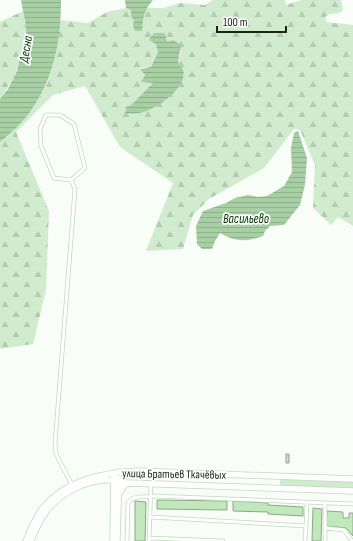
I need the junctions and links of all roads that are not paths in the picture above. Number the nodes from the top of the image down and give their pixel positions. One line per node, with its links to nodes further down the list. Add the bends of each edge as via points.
1 (71, 180): 1 (lane, via 54,178 41,146 40,129 46,115 60,115 74,124 85,168); 10 (lane, via 75,189 55,443 56,454)
2 (117, 472): 3 (street, улица Братьев Ткачёвых); 7 (street); 10 (street, улица Братьев Ткачёвых)
3 (253, 475): 4 (street, улица Братьев Ткачёвых); 11 (street, via 259,480)
4 (268, 475): 5 (street, улица Братьев Ткачёвых); 12 (street, via 264,480)
5 (353, 479)
6 (106, 480): 7 (street, улица Братьев Ткачёвых); 14 (street); 24 (street, улица Братьев Ткачёвых, via 80,486 57,500 42,518)
7 (117, 482): 8 (street, улица Братьев Ткачёвых); 14 (street)
8 (129, 483): 9 (street, улица Братьев Ткачёвых); 14 (street)
9 (151, 484): 11 (street, улица Братьев Ткачёвых); 15 (lane)
10 (72, 485): 23 (street, улица Братьев Ткачёвых, via 54,497 43,509)
11 (253, 487): 12 (street, улица Братьев Ткачёвых)
12 (268, 487): 13 (street, улица Братьев Ткачёвых)
13 (353, 491)
14 (116, 494): 25 (street); 26 (street)
15 (150, 496): 16 (lane); 19 (lane); 27 (lane, via 129,500)
16 (307, 503): 17 (lane); 20 (lane)
17 (325, 503): 18 (lane); 21 (lane)
18 (353, 504)
19 (150, 517): 20 (lane); 22 (lane)
20 (306, 526): 29 (lane)
21 (325, 528): 30 (lane); 31 (lane, via 344,530)
22 (149, 539): 28 (lane)
23 (26, 541)
24 (31, 541)
25 (113, 541)
26 (117, 541)
27 (127, 541)
28 (222, 541)
29 (305, 541)
30 (325, 541)
31 (352, 541)

